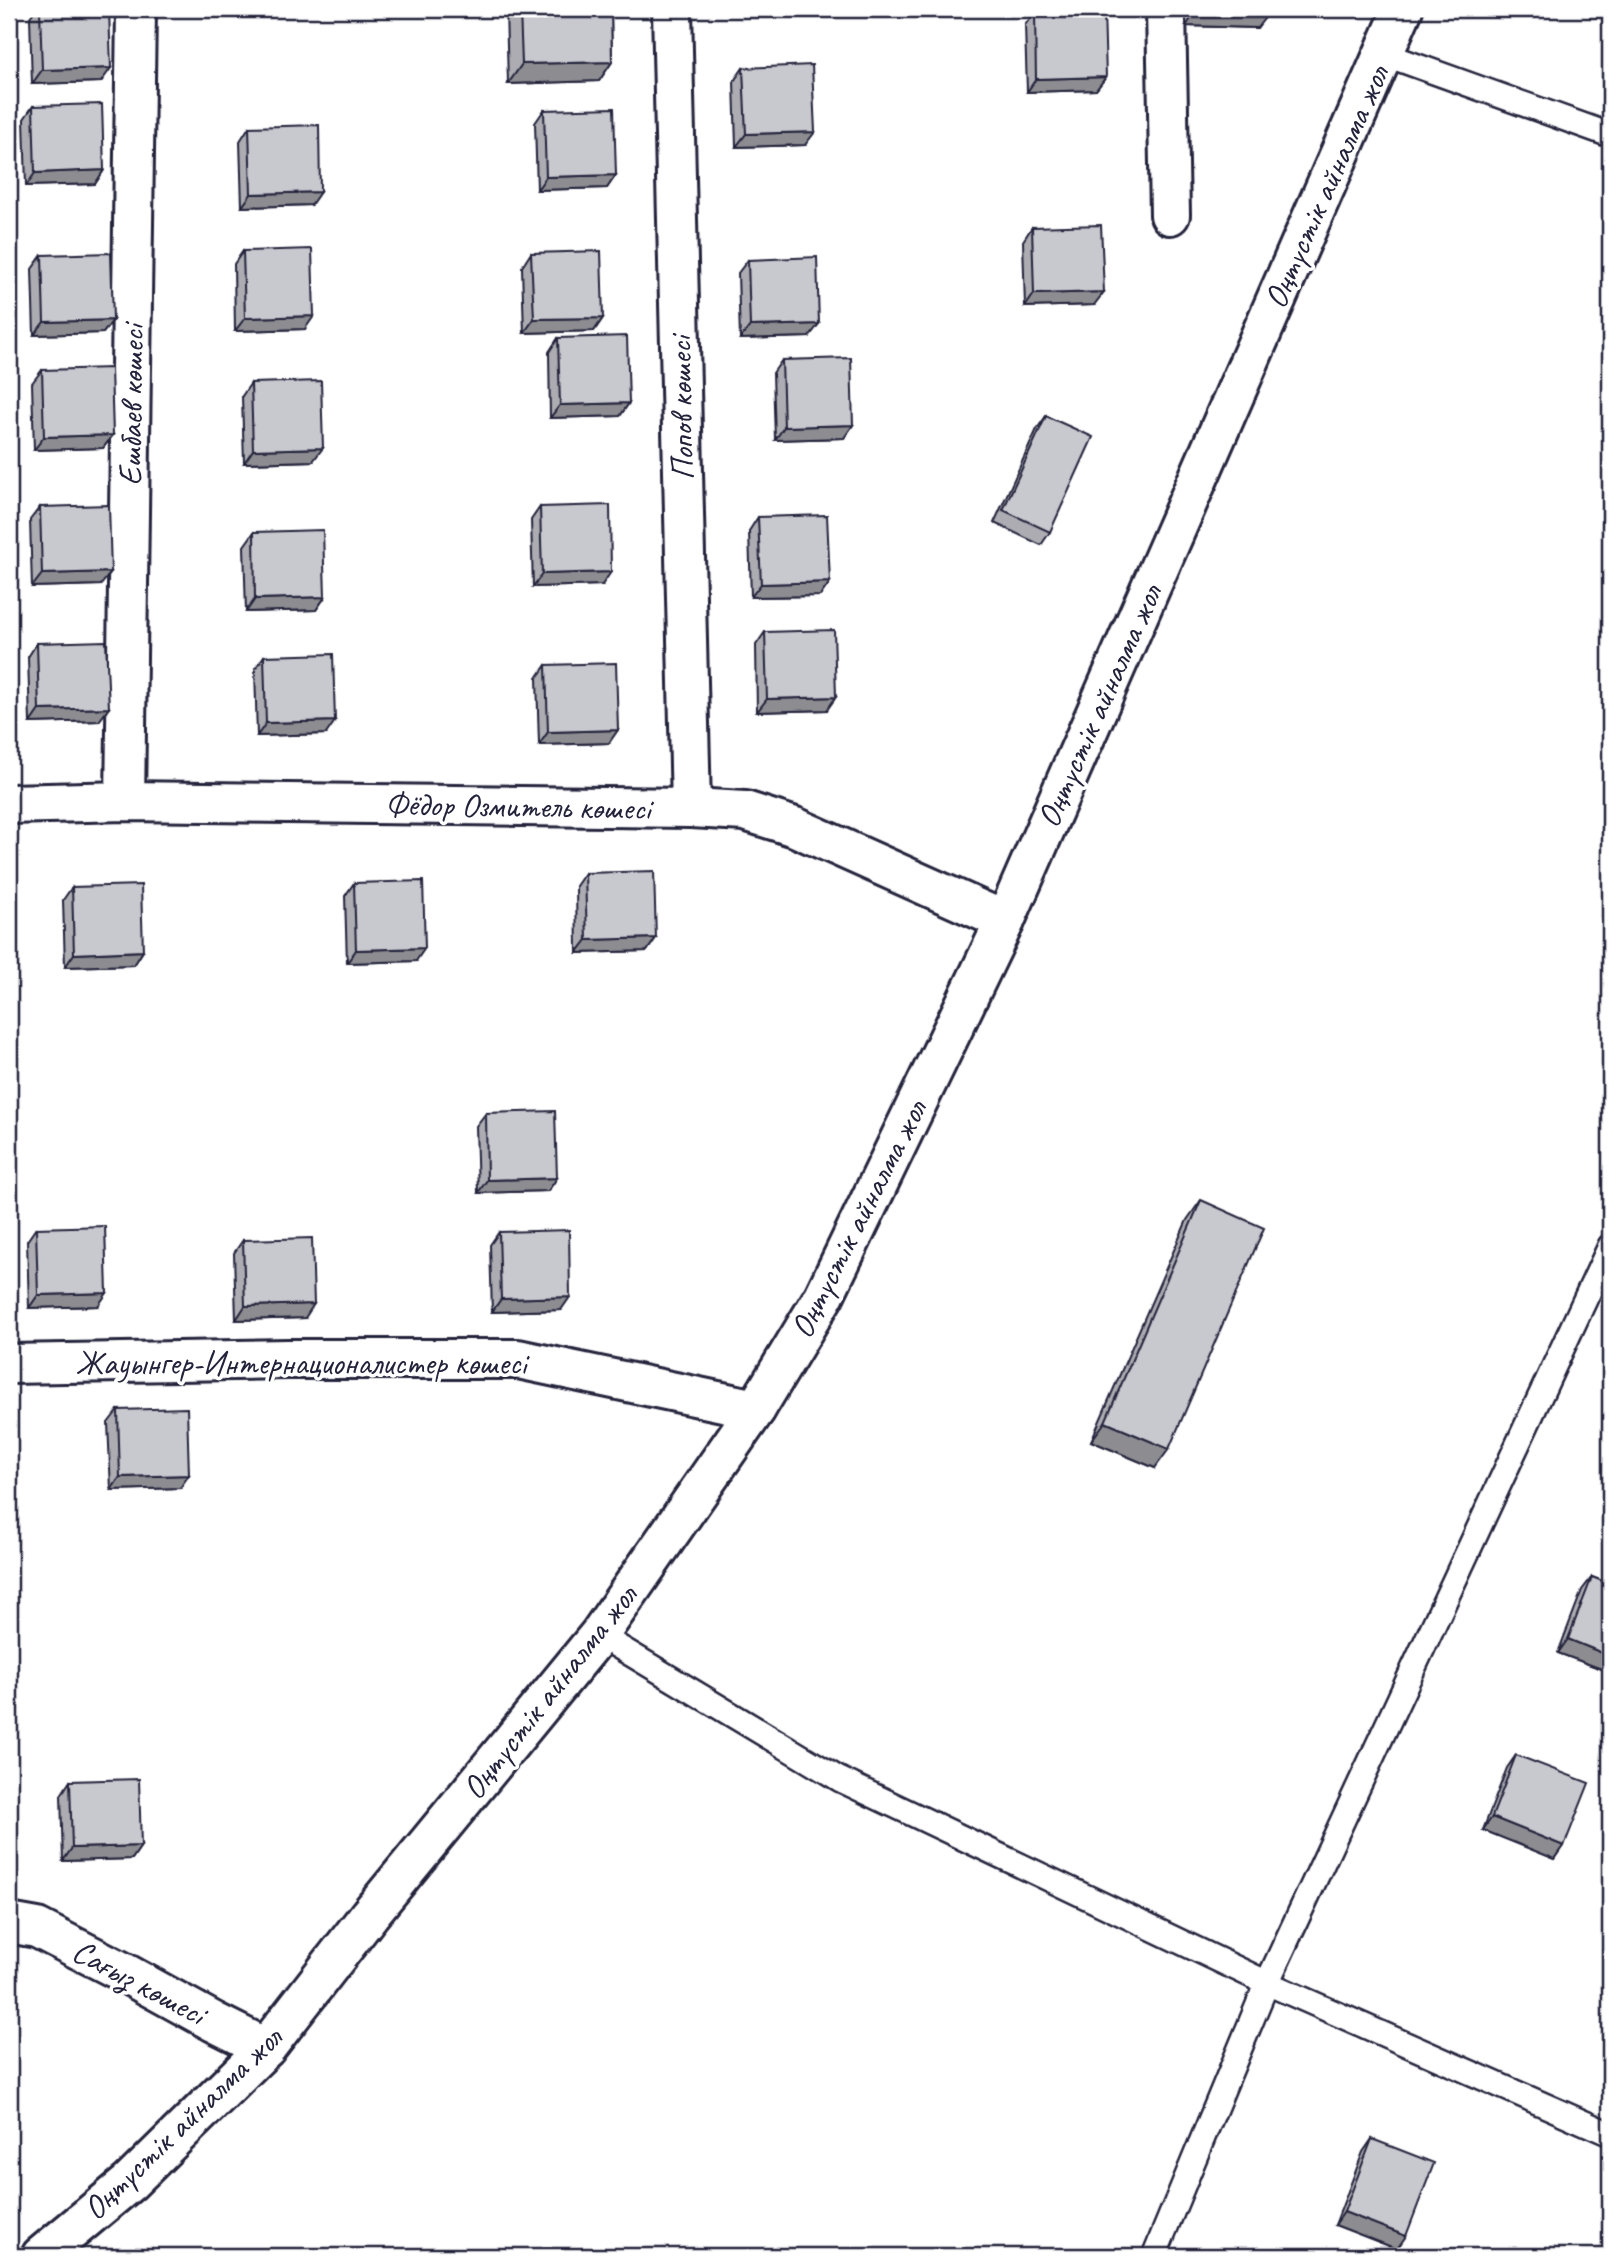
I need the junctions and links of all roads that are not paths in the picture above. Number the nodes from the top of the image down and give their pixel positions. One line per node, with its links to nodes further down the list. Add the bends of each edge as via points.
1 (136, 9): 8 (main road, Ешбаев көшесі)
2 (672, 9): 10 (main road, Попов көшесі)
3 (1166, 9): 7 (main road)
4 (1404, 9): 5 (main road, Оңтүстік айналма жол)
5 (1384, 54): 6 (lane); 11 (main road, Оңтүстік айналма жол)
6 (1610, 135)
7 (1170, 215)
8 (125, 801): 9 (main road, Фёдор Озмитель көшесі); 10 (main road, Фёдор Озмитель көшесі)
9 (9, 804)
10 (691, 808): 11 (main road, Фёдор Озмитель көшесі, via 745,811 795,827)
11 (1005, 921): 14 (main road, Оңтүстік айналма жол, via 824,1296)
12 (1610, 1246): 17 (lane)
13 (9, 1364): 14 (main road, Жауынгер-Интернационалистер көшесі, via 518,1359)
14 (756, 1409): 15 (main road, Оңтүстік айналма жол)
15 (600, 1635): 17 (lane, via 839,1779); 18 (main road, Оңтүстік айналма жол)
16 (9, 1923): 18 (main road, Сағыз көшесі, via 37,1928)
17 (1267, 1983): 19 (lane); 21 (lane)
18 (266, 2048): 20 (main road, Оңтүстік айналма жол, via 130,2182)
19 (1610, 2134)
20 (41, 2256)
21 (1154, 2256)

